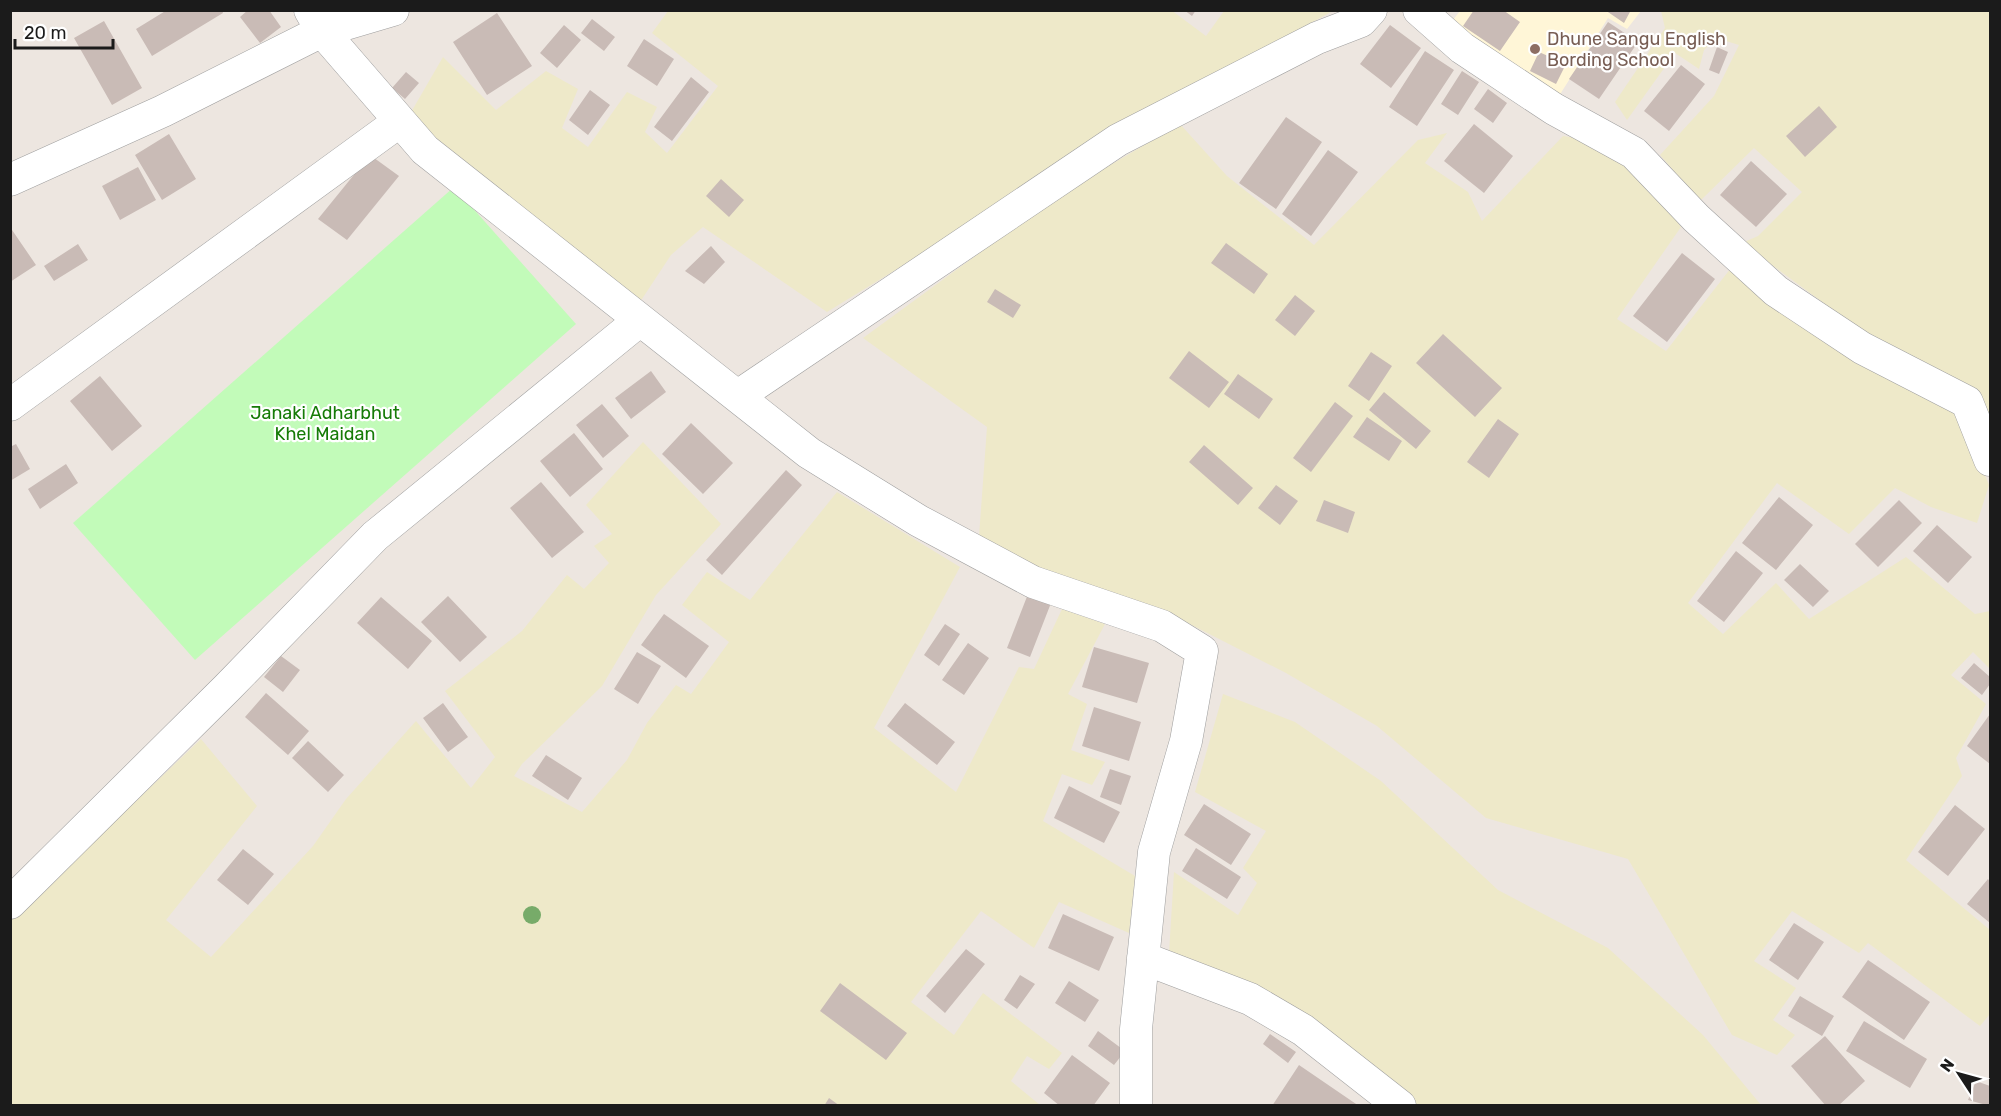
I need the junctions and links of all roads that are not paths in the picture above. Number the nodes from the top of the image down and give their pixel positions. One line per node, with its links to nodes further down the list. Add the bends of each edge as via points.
1 (393, 10): 4 (street)
2 (1371, 10): 8 (street, via 1361,21 1317,38 1118,140)
3 (1419, 10): 10 (street, via 1462,48 1554,109 1634,153 1696,218 1776,291 1862,348 1967,402)
4 (316, 21): 5 (street); 6 (street, via 163,111)
5 (400, 121): 7 (street, via 425,150); 9 (street)
6 (10, 180)
7 (640, 320): 8 (street); 11 (street, via 375,536)
8 (738, 396): 12 (street, via 809,453 919,521 1033,582 1162,626 1202,651 1186,741 1154,852)
9 (10, 405)
10 (1990, 460)
11 (10, 903)
12 (1143, 958): 13 (street, via 1136,1029); 14 (street, via 1250,999 1294,1024)
13 (1136, 1106)
14 (1400, 1106)

